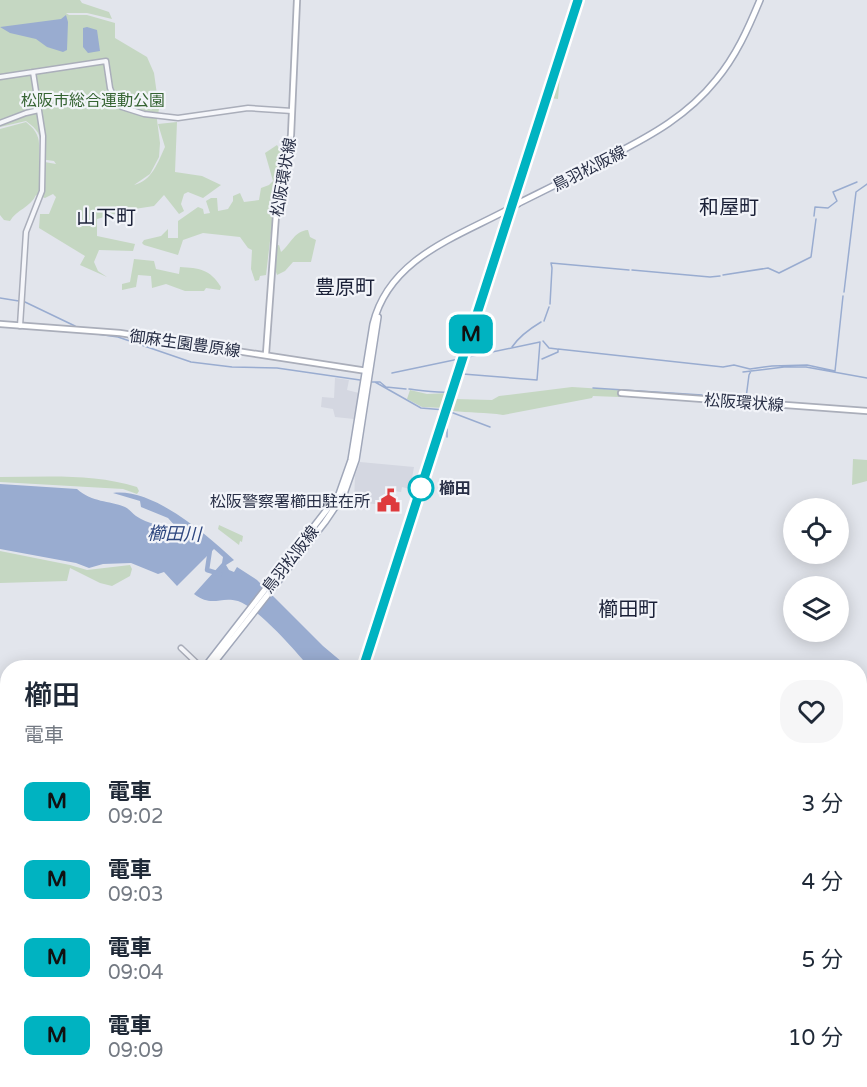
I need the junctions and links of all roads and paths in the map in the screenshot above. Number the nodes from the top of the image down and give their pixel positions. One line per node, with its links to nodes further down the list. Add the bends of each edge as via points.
1 (297, 0): 6 (main road, 松阪環状線)
2 (760, 0): 11 (main road, 鳥羽松阪線, bridge, via 724,70 680,117 653,135 420,256 400,273 383,300)
3 (33, 72): 4 (street); 5 (street); 6 (street, via 106,60 115,101 154,116 189,117 248,108)
4 (0, 77)
5 (39, 110): 7 (street); 9 (street, via 43,136 42,193 26,232)
6 (293, 111): 10 (main road, 松阪環状線, via 276,215)
7 (0, 123)
8 (0, 324): 9 (main road, 御麻生園豊原線)
9 (20, 326): 10 (main road, 御麻生園豊原線, via 120,333)
10 (266, 354): 11 (main road, 御麻生園豊原線)
11 (368, 371): 16 (main road, 鳥羽松阪線, via 356,460 346,490)
12 (621, 393): 13 (main road, 松阪環状線)
13 (867, 411)
14 (181, 648): 15 (street)
15 (197, 660)
16 (212, 660)

